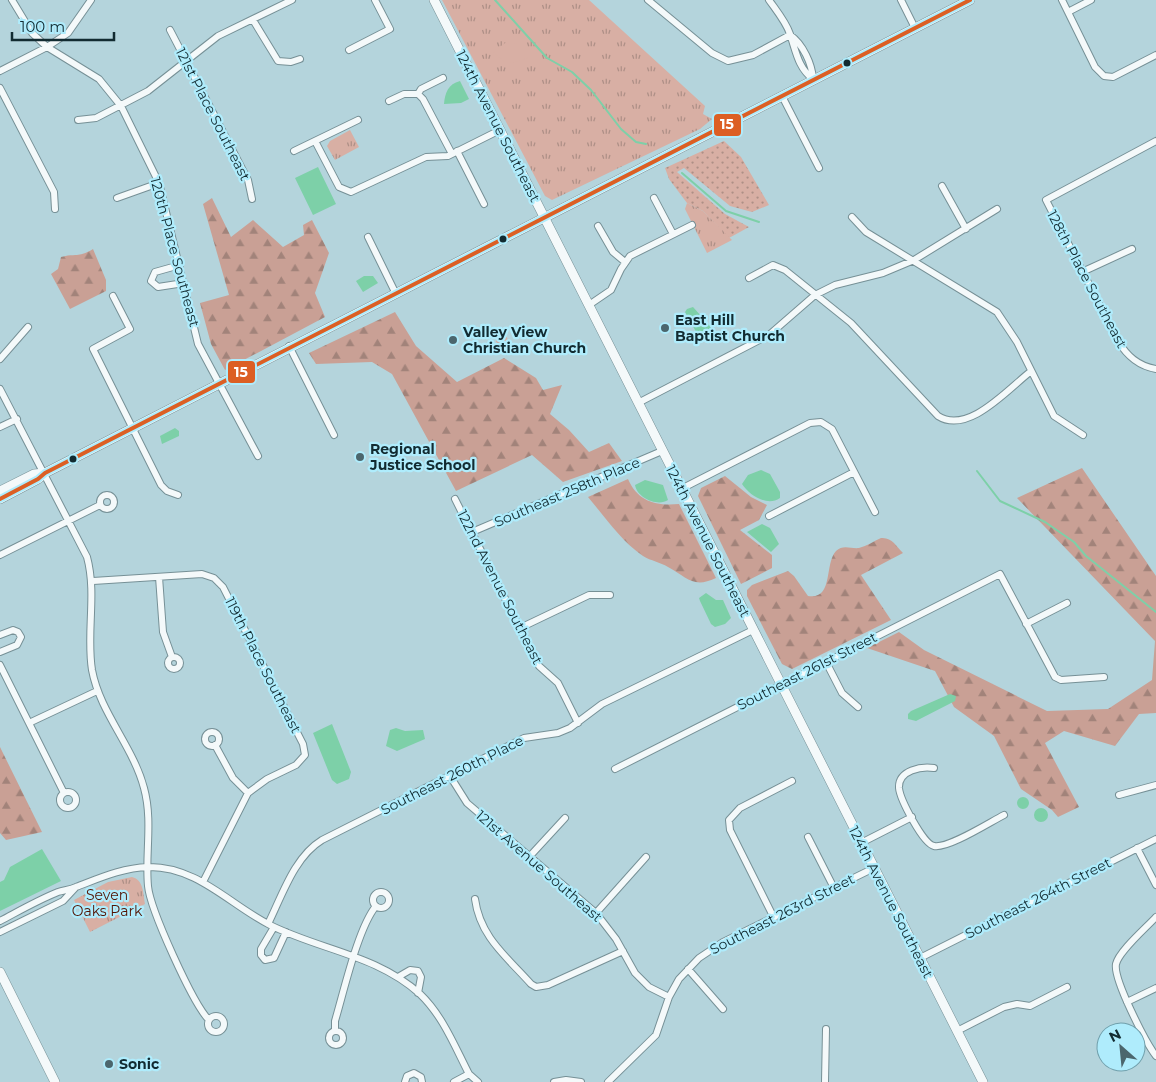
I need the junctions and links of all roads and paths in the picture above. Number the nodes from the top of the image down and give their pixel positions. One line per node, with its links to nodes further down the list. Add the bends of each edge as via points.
1 (12, 0): 17 (street, 120th Place Southeast, via 32,32)
2 (91, 0): 17 (street, via 68,33)
3 (292, 0): 13 (street)
4 (374, 0): 18 (street, via 390,29)
5 (434, 0): 32 (main road, 124th Avenue Southeast)
6 (648, 0): 16 (street, via 712,53 728,61 753,55)
7 (769, 0): 16 (street)
8 (902, 0): 14 (street)
9 (970, 0): 14 (main road)
10 (1062, 0): 12 (street)
11 (1091, 0): 12 (street)
12 (1068, 12): 19 (street, via 1096,67 1104,76 1113,77)
13 (254, 20): 20 (street, via 278,61); 21 (street, via 218,36)
14 (915, 28): 24 (main road)
15 (170, 30): 21 (street, 121st Place Southeast)
16 (790, 34): 24 (street, via 791,44 805,73)
17 (48, 47): 22 (street); 29 (street, 120th Place Southeast, via 99,79)
18 (349, 50)
19 (1156, 55)
20 (300, 59)
21 (185, 61): 29 (street, via 159,84); 42 (street, 121st Place Southeast, via 248,180)
22 (0, 72)
23 (443, 78): 26 (street, via 421,89)
24 (813, 80): 27 (main road)
25 (0, 88): 44 (street, via 54,192)
26 (418, 94): 28 (street, via 404,94); 36 (street)
27 (782, 96): 37 (street); 47 (main road)
28 (389, 101)
29 (121, 106): 30 (street, via 96,118); 38 (street, 120th Place Southeast)
30 (78, 120)
31 (358, 120): 33 (street)
32 (500, 130): 36 (street); 47 (main road, 124th Avenue Southeast)
33 (315, 141): 35 (street); 36 (street, via 337,184 348,192 357,191 426,157)
34 (1156, 142): 57 (street, 128th Place Southeast, via 1046,200)
35 (294, 151)
36 (454, 153): 43 (street)
37 (819, 168)
38 (159, 183): 40 (street); 56 (street, 120th Place Southeast)
39 (942, 186): 50 (street)
40 (117, 198)
41 (654, 198): 51 (street)
42 (252, 199)
43 (484, 204)
44 (55, 209)
45 (997, 209): 50 (street)
46 (852, 217): 54 (street, via 866,232)
47 (545, 218): 60 (main road); 63 (main road, 124th Avenue Southeast)
48 (692, 225): 51 (street)
49 (598, 226): 55 (street, via 613,252)
50 (966, 230): 54 (street)
51 (673, 234): 55 (street)
52 (368, 238): 60 (street)
53 (1132, 249): 57 (street)
54 (914, 260): 61 (street, via 883,273 835,285); 68 (street, via 997,312 1017,342)
55 (625, 262): 63 (street, via 611,290)
56 (180, 265): 59 (street, 120th Place Southeast); 59 (street, via 155,272 151,280 158,288)
57 (1082, 272): 67 (street, 128th Place Southeast, via 1124,352 1145,367)
58 (750, 278): 61 (street, via 767,267 778,265)
59 (184, 283): 69 (street, 120th Place Southeast, via 198,344)
60 (395, 292): 65 (main road)
61 (815, 295): 68 (street, via 851,323 938,416 947,421 963,421 977,414); 71 (street, via 769,335)
62 (113, 296): 74 (street, via 130,329 93,349)
63 (589, 305): 71 (main road, 124th Avenue Southeast)
64 (28, 327): 66 (street)
65 (290, 346): 69 (main road); 76 (street)
66 (0, 359)
67 (1156, 369)
68 (1030, 372): 75 (street, via 1054,416)
69 (219, 384): 74 (main road); 78 (street, 120th Place Southeast)
70 (0, 389): 72 (street)
71 (638, 404): 77 (main road, 124th Avenue Southeast)
72 (17, 419): 73 (street); 80 (street)
73 (0, 428)
74 (132, 428): 80 (main road); 83 (street, via 161,485)
75 (1083, 435)
76 (334, 436)
77 (662, 452): 81 (main road, 124th Avenue Southeast); 90 (street, Southeast 258th Place)
78 (258, 456)
79 (854, 472): 81 (street, via 832,429 825,423 810,423); 87 (street); 88 (street)
80 (45, 473): 82 (main road, via 34,474); 84 (main road); 89 (street)
81 (681, 489): 98 (main road, 124th Avenue Southeast)
82 (0, 491)
83 (178, 495)
84 (0, 499)
85 (455, 500): 90 (street, 122nd Avenue Southeast)
86 (100, 505): 89 (street)
87 (875, 512)
88 (769, 516)
89 (70, 520): 91 (street); 93 (street, via 84,550)
90 (472, 532): 97 (street, 122nd Avenue Southeast)
91 (0, 555)
92 (159, 577): 93 (street); 101 (street, via 163,632); 116 (street, 119th Place Southeast, via 202,574 214,578 224,587 303,744 305,755 296,765)
93 (92, 581): 106 (street, via 90,652)
94 (610, 595): 97 (street, via 589,595)
95 (1066, 603): 96 (street)
96 (1026, 624): 102 (street, Southeast 261st Street, via 1000,574); 104 (street, via 1055,677 1061,680)
97 (520, 628): 109 (street, 122nd Avenue Southeast, via 539,666 558,683)
98 (753, 630): 105 (main road, 124th Avenue Southeast); 109 (street, Southeast 260th Place, via 602,704)
99 (0, 635): 100 (street, via 13,630 20,637 17,645)
100 (0, 652)
101 (172, 657)
102 (826, 662): 105 (street, Southeast 261st Street); 107 (street, via 842,693)
103 (0, 665): 108 (street)
104 (1104, 677)
105 (781, 684): 112 (street, Southeast 261st Street); 124 (main road, 124th Avenue Southeast)
106 (96, 691): 108 (street); 128 (street, via 131,754 144,787 149,818)
107 (858, 706)
108 (29, 723): 117 (street)
109 (578, 723): 113 (street, Southeast 260th Place, via 558,733 524,738)
110 (215, 745): 116 (street, via 233,778)
111 (934, 768): 120 (street, via 920,767 902,778 899,788)
112 (615, 769)
113 (450, 776): 126 (street, 121st Avenue Southeast, via 467,803); 140 (street, Southeast 260th Place, via 314,845 300,860)
114 (792, 781): 138 (street, via 740,808 729,820 730,830)
115 (1156, 785): 118 (street)
116 (248, 792): 130 (street)
117 (64, 793)
118 (1119, 795)
119 (1004, 815): 120 (street, via 939,846 925,840)
120 (912, 817): 124 (street)
121 (565, 818): 126 (street)
122 (808, 837): 133 (street)
123 (1156, 839): 125 (street, Southeast 264th Street)
124 (861, 844): 129 (main road, 124th Avenue Southeast)
125 (1137, 848): 131 (street); 145 (street, Southeast 264th Street)
126 (530, 856): 136 (street, 121st Avenue Southeast)
127 (646, 857): 136 (street)
128 (149, 867): 130 (street, via 168,869); 132 (street, via 111,874); 155 (street, via 148,886 154,914)
129 (874, 868): 133 (street, Southeast 263rd Street); 145 (main road, 124th Avenue Southeast)
130 (203, 882): 140 (street)
131 (1156, 885)
132 (76, 888): 139 (street, via 58,892); 141 (street, via 63,900)
133 (834, 888): 138 (street, Southeast 263rd Street)
134 (475, 899): 143 (street, via 479,920 490,941 536,987 548,985)
135 (376, 906): 144 (street, via 369,915)
136 (596, 913): 143 (street, 121st Avenue Southeast)
137 (1156, 917): 153 (street, via 1116,964 1118,983)
138 (774, 918): 146 (street, Southeast 263rd Street, via 712,948)
139 (0, 921)
140 (271, 925): 142 (street); 142 (street, Southeast 260th Place, via 261,949 265,960 274,958)
141 (0, 932)
142 (286, 932): 144 (street)
143 (623, 951): 152 (street, 121st Avenue Southeast, via 642,981)
144 (355, 956): 148 (street); 157 (street)
145 (920, 958): 158 (main road, 124th Avenue Southeast)
146 (688, 969): 152 (street, Southeast 263rd Street); 154 (street)
147 (0, 972): 161 (main road)
148 (398, 977): 151 (street); 151 (street, via 410,970 418,971 421,977)
149 (1067, 987): 158 (street, via 1030,1006 1004,1007)
150 (1156, 988): 153 (street)
151 (418, 993): 160 (street, via 443,1024)
152 (669, 998): 168 (street, Southeast 263rd Street, via 656,1035)
153 (1127, 1002): 159 (street)
154 (723, 1009)
155 (209, 1020)
156 (826, 1029): 169 (street)
157 (335, 1030)
158 (958, 1031): 170 (main road, 124th Avenue Southeast)
159 (1156, 1056)
160 (469, 1074): 164 (street); 165 (street)
161 (55, 1082)
162 (405, 1082): 163 (street, via 407,1076 414,1073 421,1076)
163 (422, 1082)
164 (454, 1082)
165 (478, 1082)
166 (554, 1082): 167 (street)
167 (581, 1082)
168 (608, 1082)
169 (825, 1082)
170 (983, 1082)

